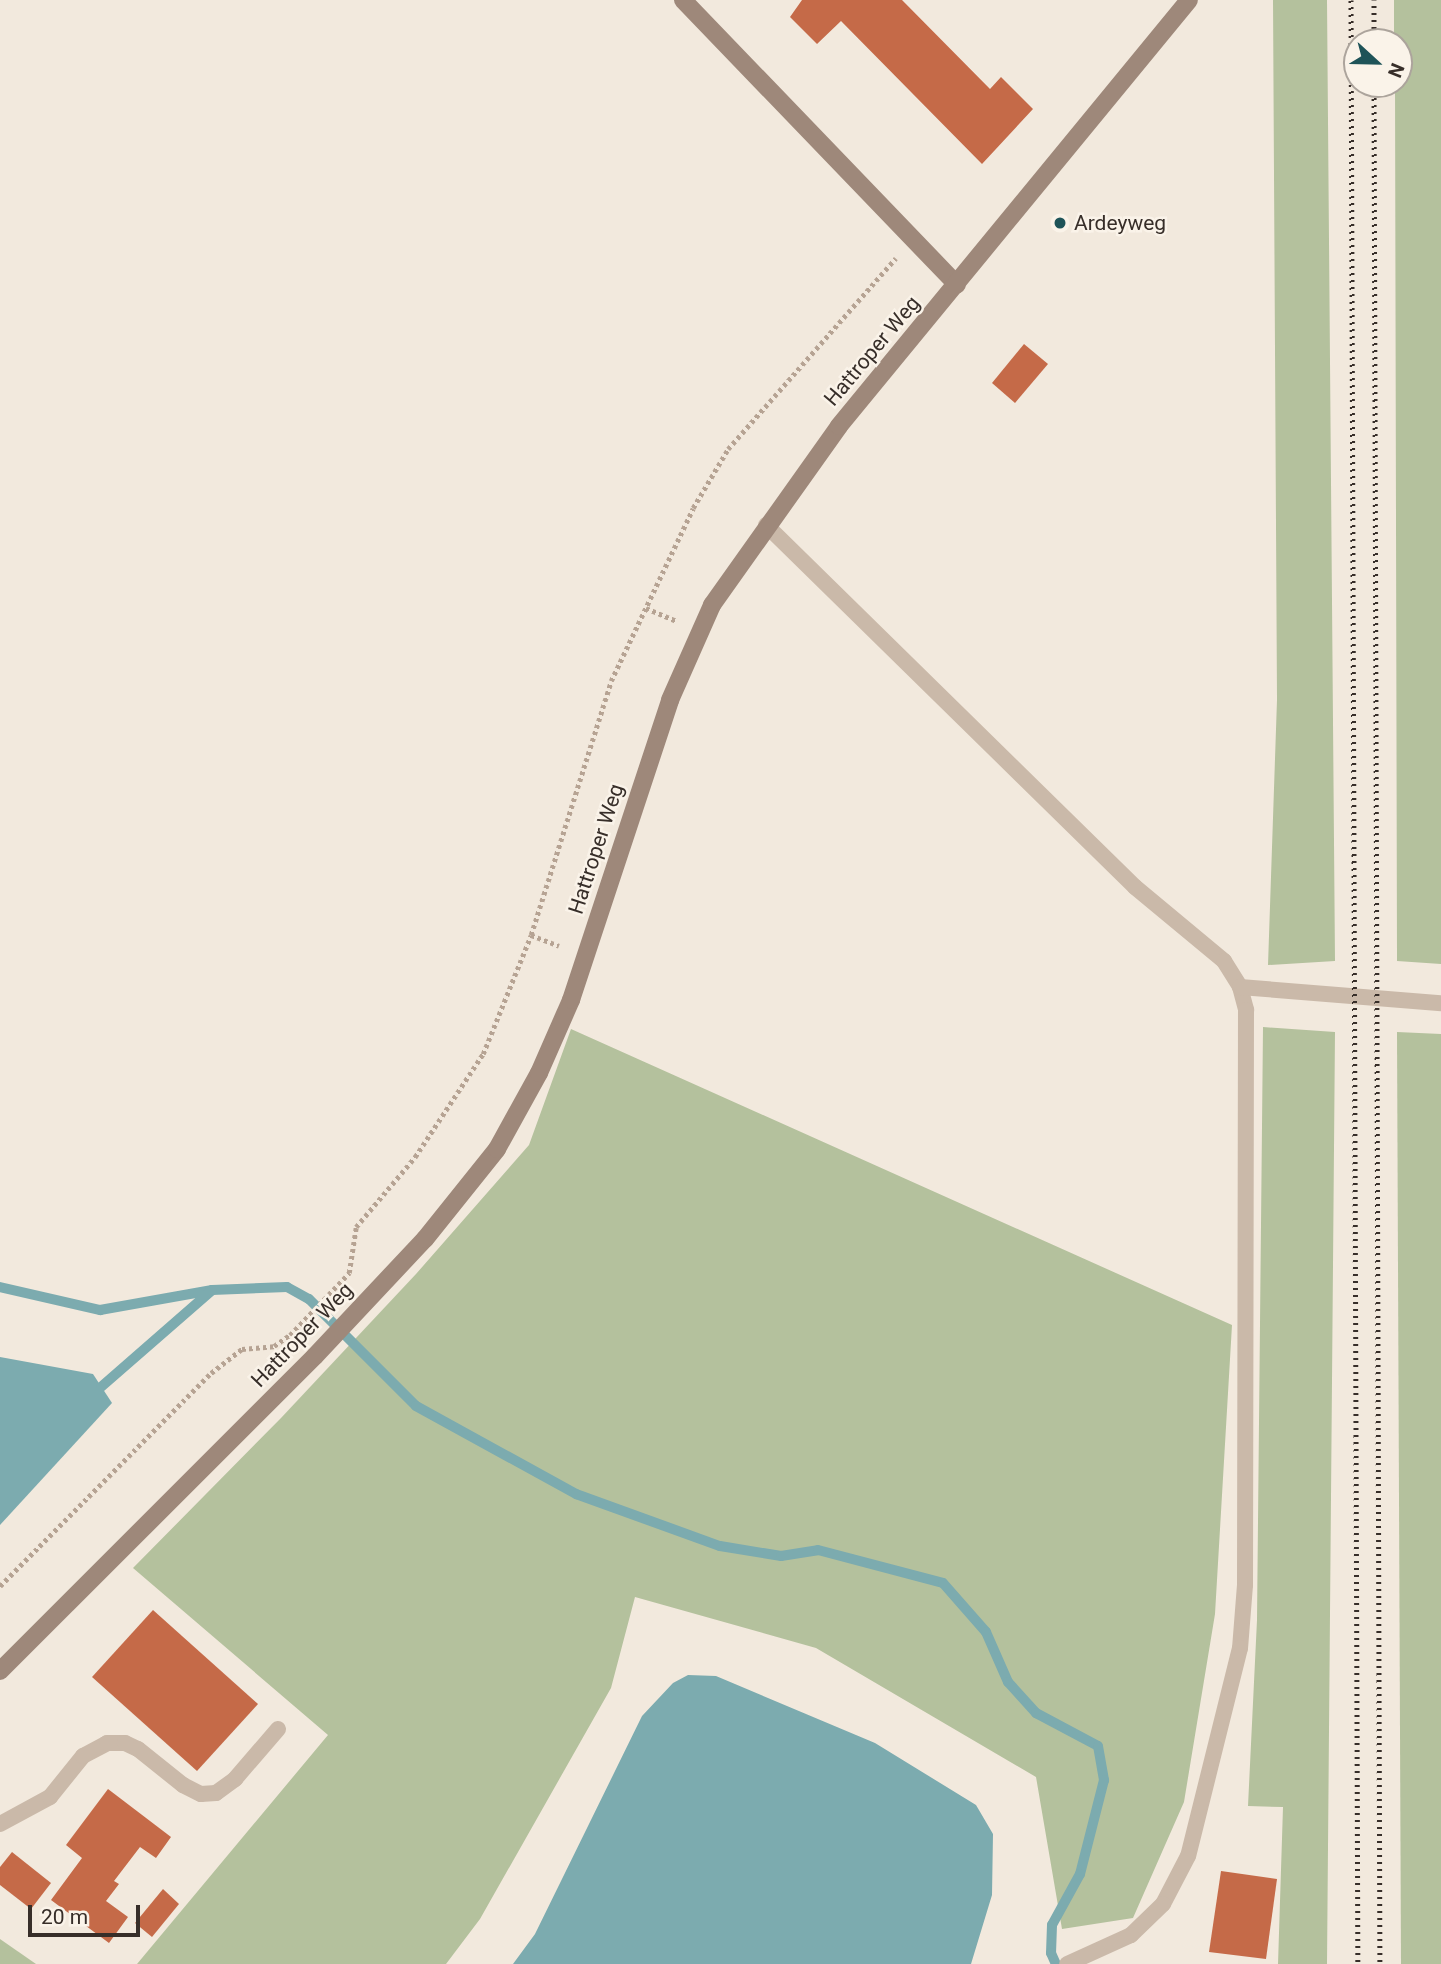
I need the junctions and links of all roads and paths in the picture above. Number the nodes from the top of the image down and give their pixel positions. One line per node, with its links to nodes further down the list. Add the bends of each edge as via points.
1 (683, 0): 3 (main road)
2 (1189, 0): 4 (main road, Hattroper Weg)
3 (912, 239): 4 (main road); 8 (path, via 729,449 693,508 611,681 531,935 483,1054 415,1157 356,1227 349,1273 290,1335 274,1346 242,1349 211,1373)
4 (957, 285): 5 (main road, Hattroper Weg, via 839,426)
5 (766, 525): 6 (lane, via 1135,887 1224,961); 9 (main road, Hattroper Weg, via 712,605 670,701 586,957 539,1073 497,1149 425,1239 315,1356)
6 (1240, 988): 7 (lane); 12 (lane, via 1246,1010 1245,1585 1240,1648 1188,1856 1163,1904 1131,1935)
7 (1441, 1003)
8 (0, 1586)
9 (0, 1671)
10 (278, 1730): 11 (lane, via 216,1793 201,1794 183,1785 125,1743 107,1743 83,1756 50,1797)
11 (0, 1824)
12 (1074, 1961)

